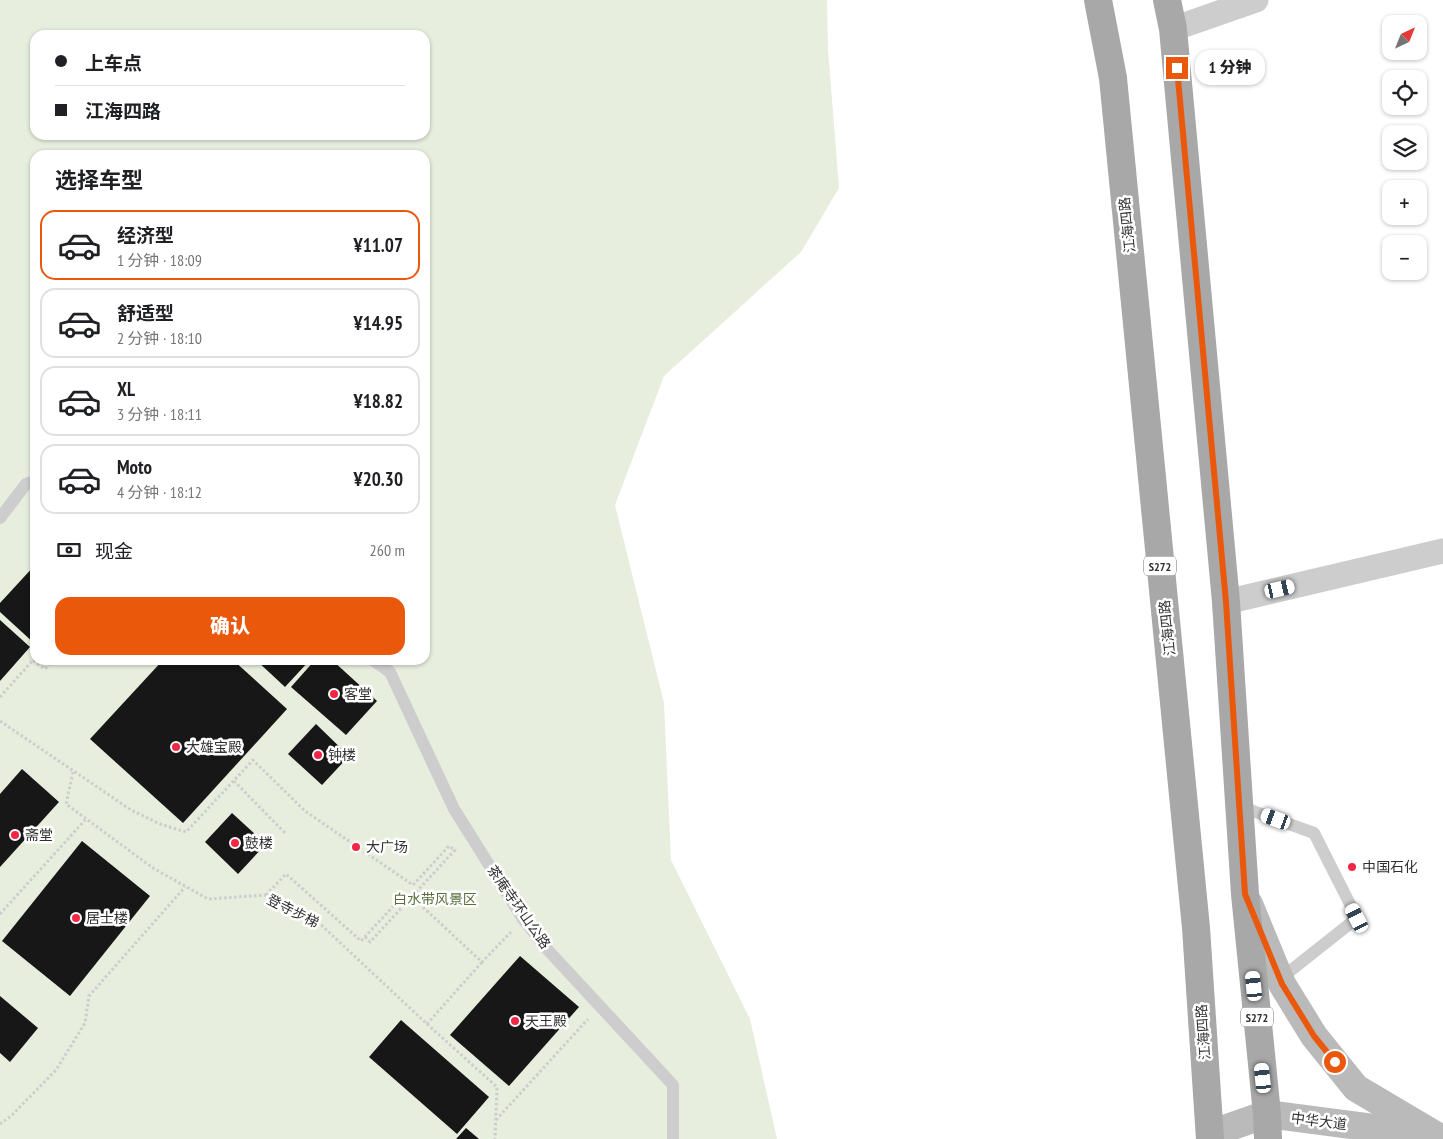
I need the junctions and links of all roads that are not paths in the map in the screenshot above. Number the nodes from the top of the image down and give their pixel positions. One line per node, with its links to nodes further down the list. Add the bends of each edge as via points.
1 (1098, 0): 14 (main road, 江海四路 / S272, via 1113,78)
2 (1167, 0): 4 (main road, S272)
3 (1256, 0): 4 (street)
4 (1173, 29): 8 (main road, S272)
5 (30, 483): 6 (lane)
6 (0, 518)
7 (1443, 551): 8 (street)
8 (1226, 602): 10 (main road, S272)
9 (380, 665): 16 (lane, 茶庵寺环山公路, via 390,672 454,809 524,919 546,948 673,1085)
10 (1239, 806): 11 (main road, S272); 12 (lane, via 1314,833 1357,918)
11 (1245, 894): 12 (main road); 13 (main road, S272)
12 (1280, 979): 15 (main road, via 1314,1036 1356,1088)
13 (1268, 1127): 14 (main road, 中华大道); 15 (main road, 中华大道)
14 (1214, 1137)
15 (1440, 1137)
16 (673, 1139)

